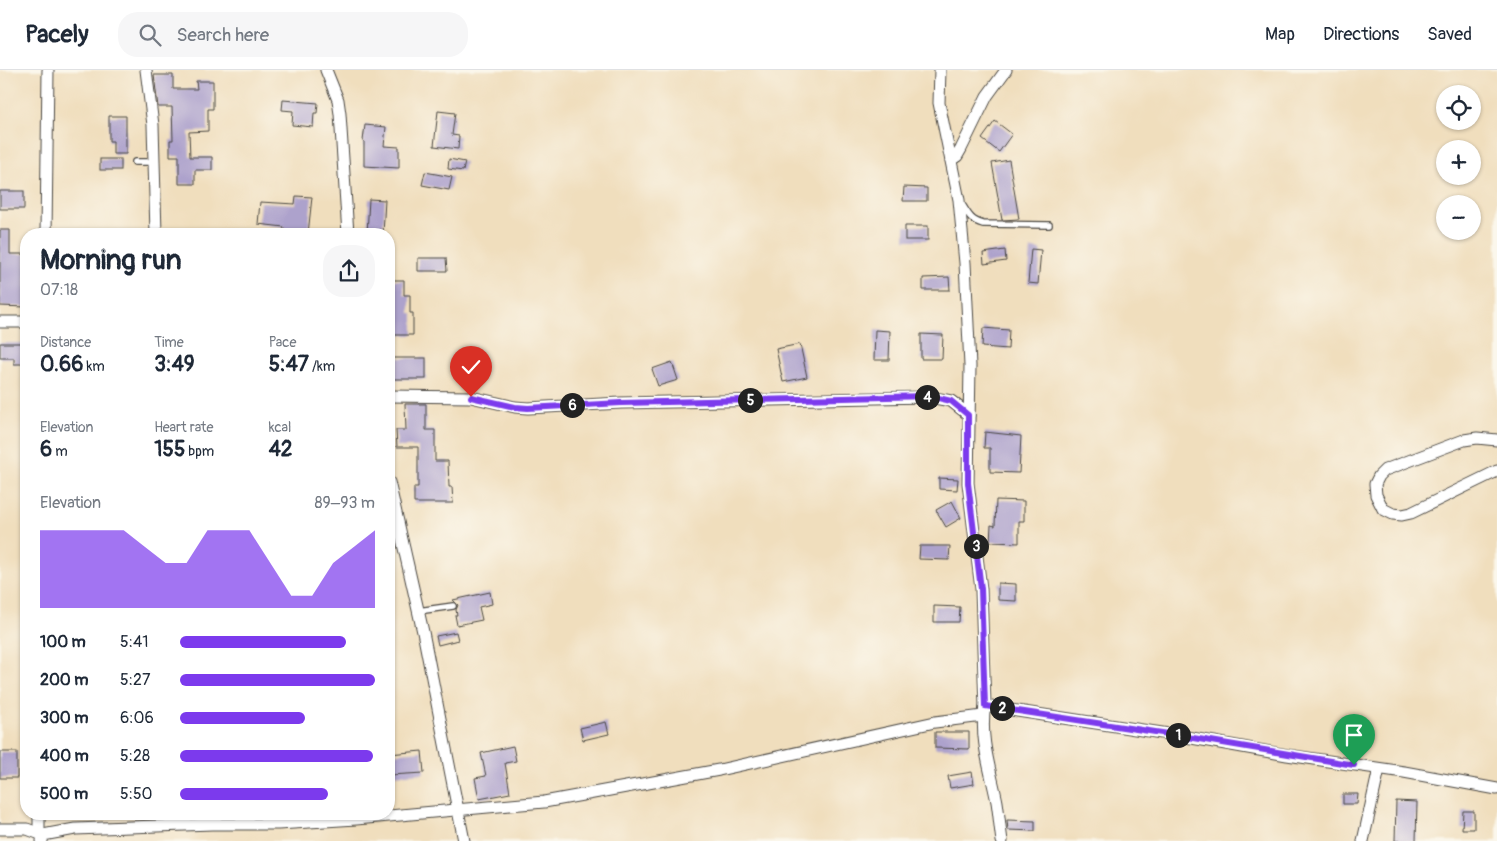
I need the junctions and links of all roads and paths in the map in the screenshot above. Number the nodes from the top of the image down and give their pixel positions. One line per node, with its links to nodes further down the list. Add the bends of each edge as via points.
1 (48, 70): 11 (street)
2 (146, 70): 8 (street)
3 (327, 70): 13 (street, via 340,114)
4 (940, 70): 6 (street, via 939,103)
5 (1006, 70): 6 (street, via 987,96 957,156)
6 (951, 160): 9 (street)
7 (134, 162): 8 (lane)
8 (154, 162): 12 (street)
9 (959, 200): 10 (lane, via 975,222); 17 (street, via 969,324)
10 (1049, 225)
11 (46, 228)
12 (156, 228)
13 (348, 228)
14 (0, 322): 15 (street)
15 (20, 322)
16 (395, 396): 17 (street, via 471,397 528,408 930,396 951,401)
17 (968, 415): 23 (street, via 968,483 981,589)
18 (1497, 440): 19 (street, via 1464,440 1385,470 1376,484 1376,495 1383,509 1402,515)
19 (1497, 471)
20 (395, 509): 22 (street)
21 (452, 606): 22 (lane)
22 (418, 611): 26 (street)
23 (984, 711): 24 (street, via 1175,735); 26 (street, via 620,789 544,802); 35 (street, via 986,751)
24 (1379, 769): 25 (street); 36 (street)
25 (1497, 788)
26 (459, 810): 27 (street); 34 (street)
27 (395, 816)
28 (40, 820): 33 (street)
29 (197, 820): 33 (street, via 75,829)
30 (224, 820): 31 (street, via 278,824)
31 (340, 820)
32 (0, 828): 33 (street, via 27,829)
33 (41, 836)
34 (464, 841)
35 (1002, 841)
36 (1363, 841)

